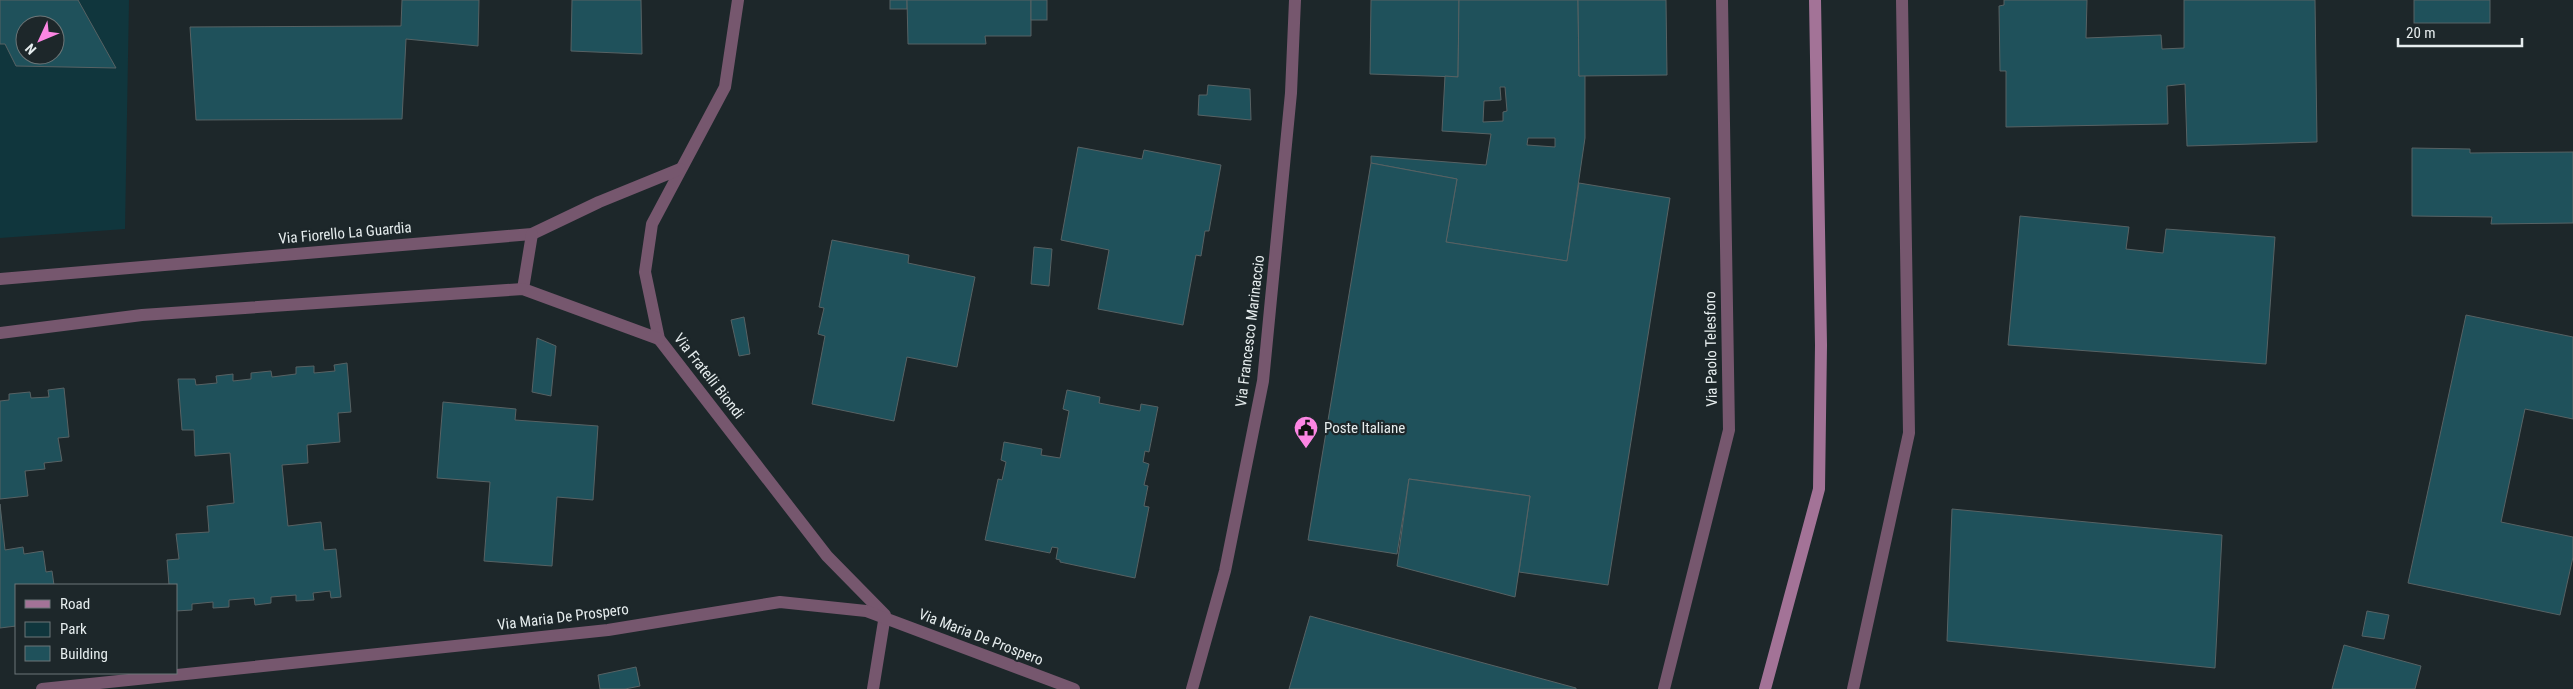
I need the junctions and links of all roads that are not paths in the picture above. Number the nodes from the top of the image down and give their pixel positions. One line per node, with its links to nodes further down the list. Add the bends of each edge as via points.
1 (738, 0): 6 (street, Via Fratelli Biondi, via 725,87)
2 (1295, 0): 16 (street, Via Francesco Marinaccio, via 1291,93 1263,381 1225,571)
3 (1722, 0): 17 (street, Via Paolo Telesforo, via 1729,430)
4 (1815, 0): 18 (street, via 1821,345 1819,489)
5 (1902, 0): 19 (street, via 1909,433)
6 (680, 169): 7 (street, Via Fiorello La Guardia); 11 (street, Via Fratelli Biondi, via 652,224 645,272)
7 (532, 234): 8 (street, Via Fiorello La Guardia); 9 (street)
8 (0, 279)
9 (523, 289): 10 (street, via 142,315); 11 (street)
10 (0, 333)
11 (659, 339): 12 (street, Via Fratelli Biondi, via 827,556)
12 (885, 618): 13 (street, Via Maria De Prospero, via 866,611 780,602 608,630); 14 (street); 15 (street, Via Maria De Prospero)
13 (42, 689)
14 (873, 689)
15 (1074, 689)
16 (1192, 689)
17 (1664, 689)
18 (1765, 689)
19 (1853, 689)

